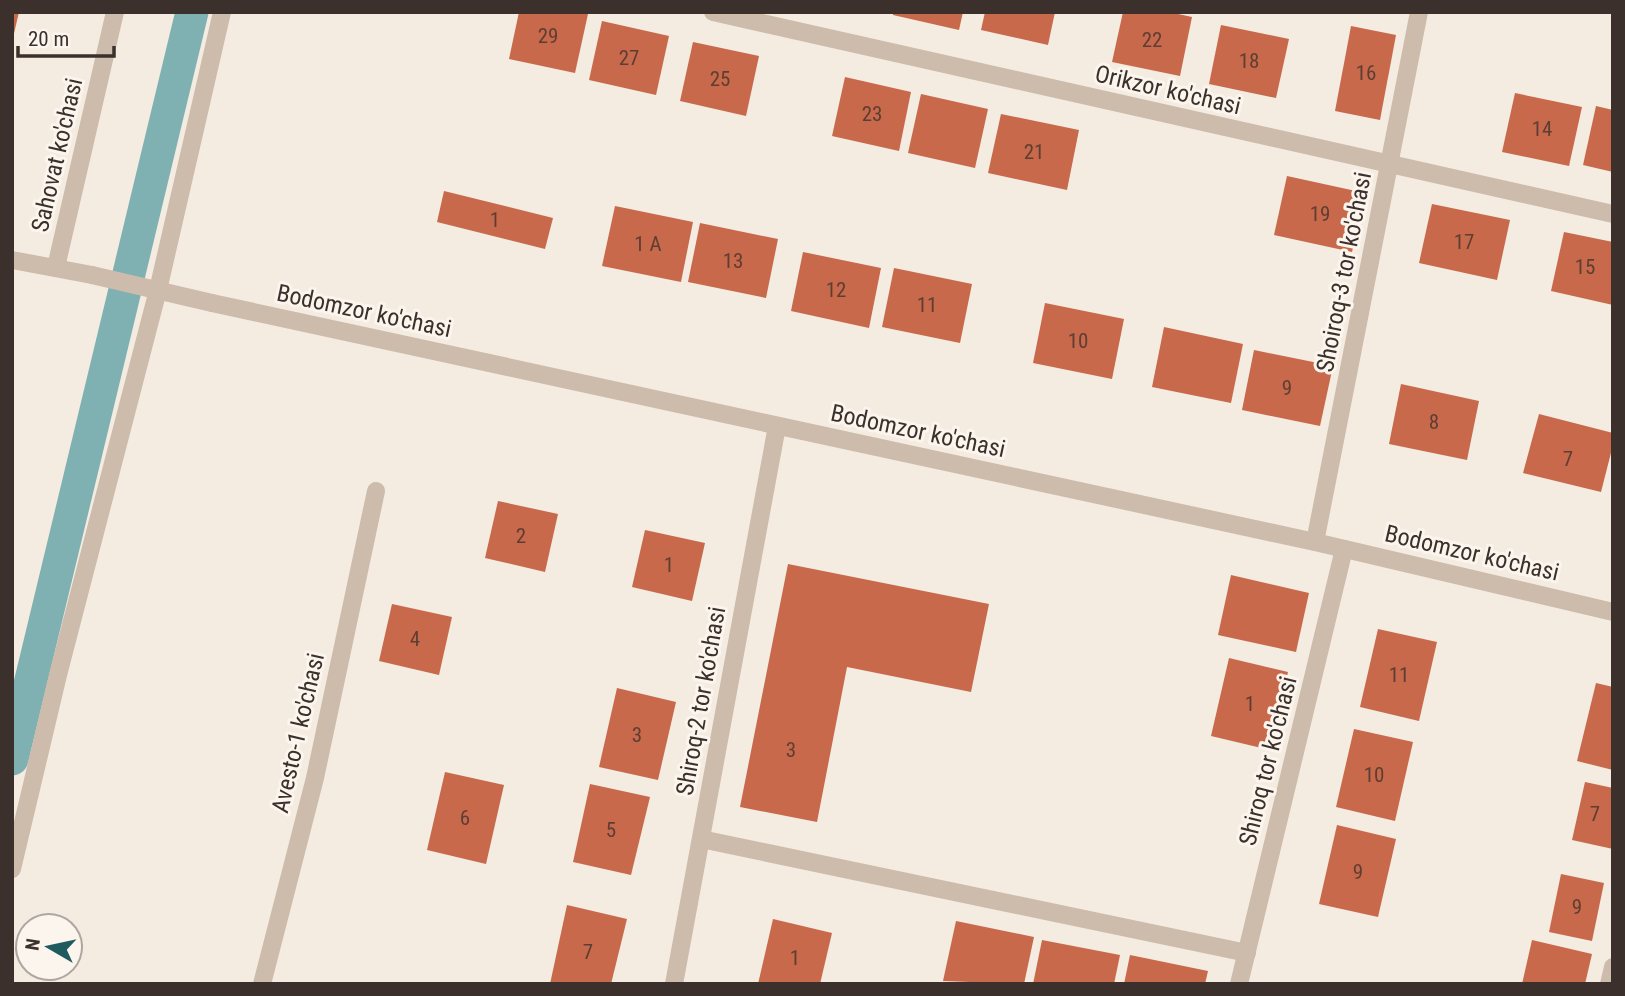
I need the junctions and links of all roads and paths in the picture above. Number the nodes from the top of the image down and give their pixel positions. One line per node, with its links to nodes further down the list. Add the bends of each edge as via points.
1 (115, 12): 8 (street, Sahovat ko'chasi)
2 (222, 12): 9 (street)
3 (713, 12): 5 (street, Orikzor ko'chasi)
4 (1419, 12): 5 (street, Shoiroq-3 tor ko'chasi)
5 (1390, 166): 6 (street, Orikzor ko'chasi); 12 (street, Shoiroq-3 tor ko'chasi)
6 (1613, 214)
7 (12, 260): 8 (street)
8 (55, 267): 9 (street, Bodomzor ko'chasi, bridge)
9 (158, 290): 10 (street, Bodomzor ko'chasi, bridge); 16 (street)
10 (777, 426): 12 (street, Bodomzor ko'chasi); 15 (street, Shiroq-2 tor ko'chasi)
11 (376, 491): 19 (street, Avesto-1 ko'chasi, via 315,778)
12 (1315, 542): 13 (street, Bodomzor ko'chasi)
13 (1344, 549): 14 (street, Bodomzor ko'chasi); 17 (street, Shiroq tor ko'chasi)
14 (1613, 612)
15 (701, 839): 17 (street); 20 (street, Shiroq-2 tor ko'chasi)
16 (12, 869)
17 (1247, 953): 21 (street, Shiroq tor ko'chasi)
18 (1613, 967): 22 (street)
19 (262, 984)
20 (674, 984)
21 (1239, 984)
22 (1609, 984)

